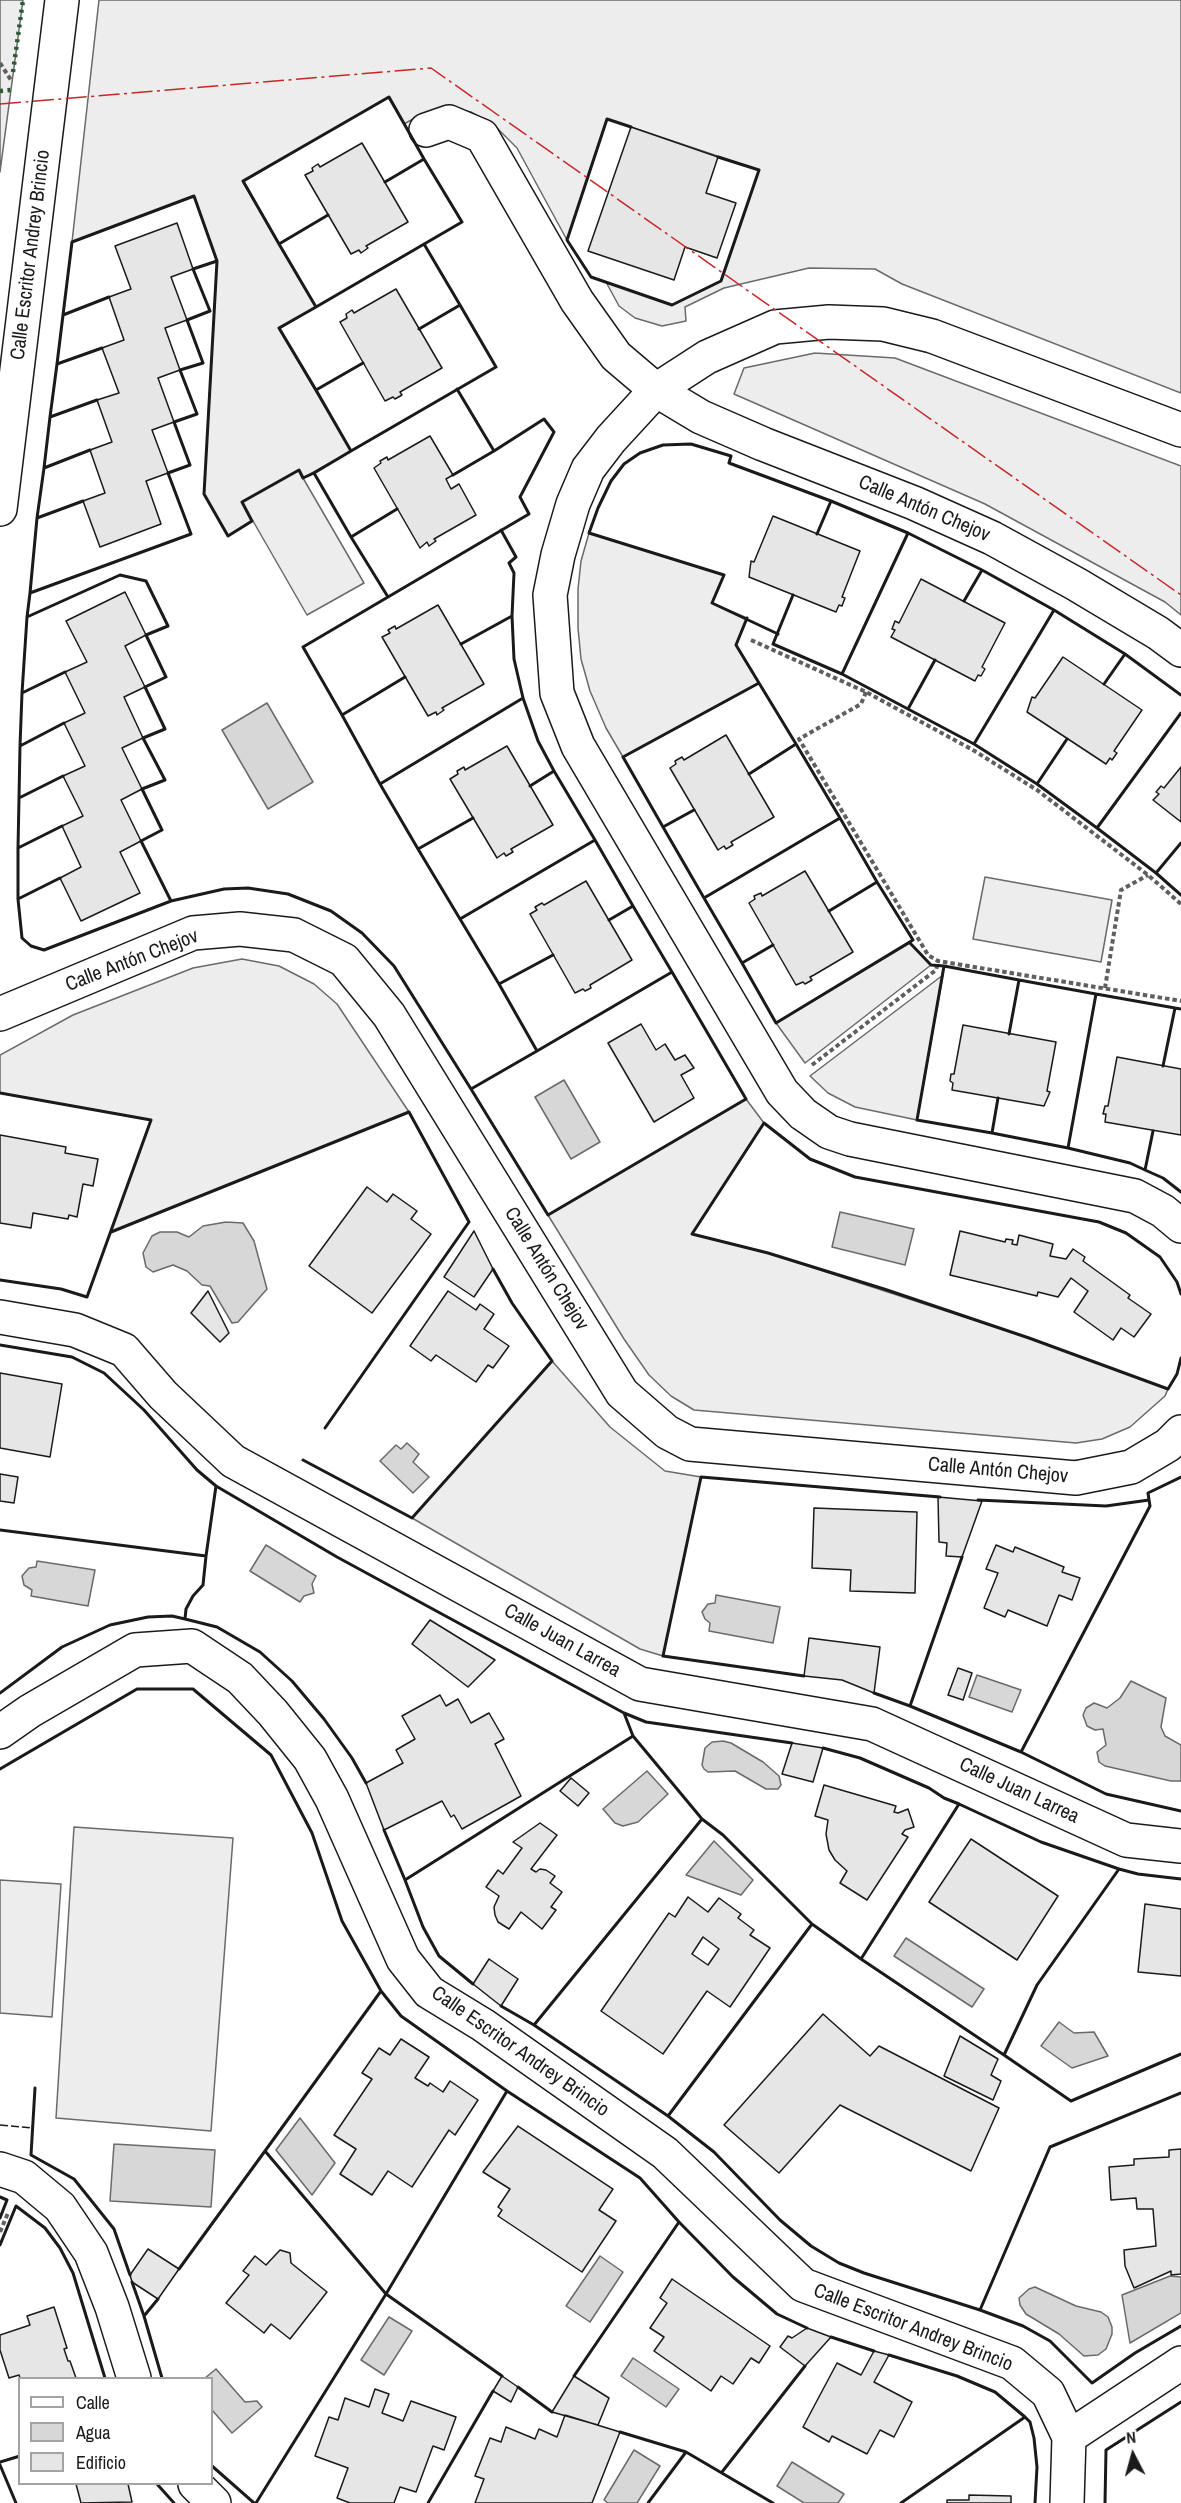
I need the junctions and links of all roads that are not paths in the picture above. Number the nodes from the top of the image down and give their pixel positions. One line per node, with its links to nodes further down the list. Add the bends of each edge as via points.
1 (62, 0): 5 (street, Calle Escritor Andrey Brincio)
2 (426, 130): 3 (street, Calle Antón Chejov, via 449,122 483,136 577,301 616,356)
3 (656, 390): 4 (street, via 707,357 775,327 829,322 884,324 932,336); 6 (street, Calle Antón Chejov, via 701,417 753,440 992,538 1076,584); 8 (street, via 588,469 573,504 550,595 557,693 578,746 782,1092 829,1132 1135,1196 1163,1210)
4 (1181, 430)
5 (0, 509)
6 (1181, 650)
7 (0, 1014): 10 (street, Calle Antón Chejov, via 193,933 240,929 294,935 344,960 389,1015 622,1394 667,1432 690,1444 1076,1478 1131,1467 1168,1445)
8 (1181, 1226)
9 (0, 1317): 12 (street, Calle Juan Larrea, via 75,1330 124,1350 163,1395 233,1461 640,1684 872,1724 1126,1840)
10 (1181, 1432)
11 (0, 1732): 16 (street, Calle Escritor Andrey Brincio, via 135,1650 192,1646 240,1678 310,1759 332,1798 402,1959 429,1992 483,2025 664,2153 803,2285 1012,2363 1048,2393)
12 (1181, 1846)
13 (0, 2169): 15 (street, via 24,2177 60,2207 91,2253)
14 (1181, 2363): 16 (street)
15 (133, 2377)
16 (1069, 2437): 19 (street, Calle Escritor Andrey Brincio)
17 (196, 2485): 18 (street)
18 (214, 2503)
19 (1067, 2503)

